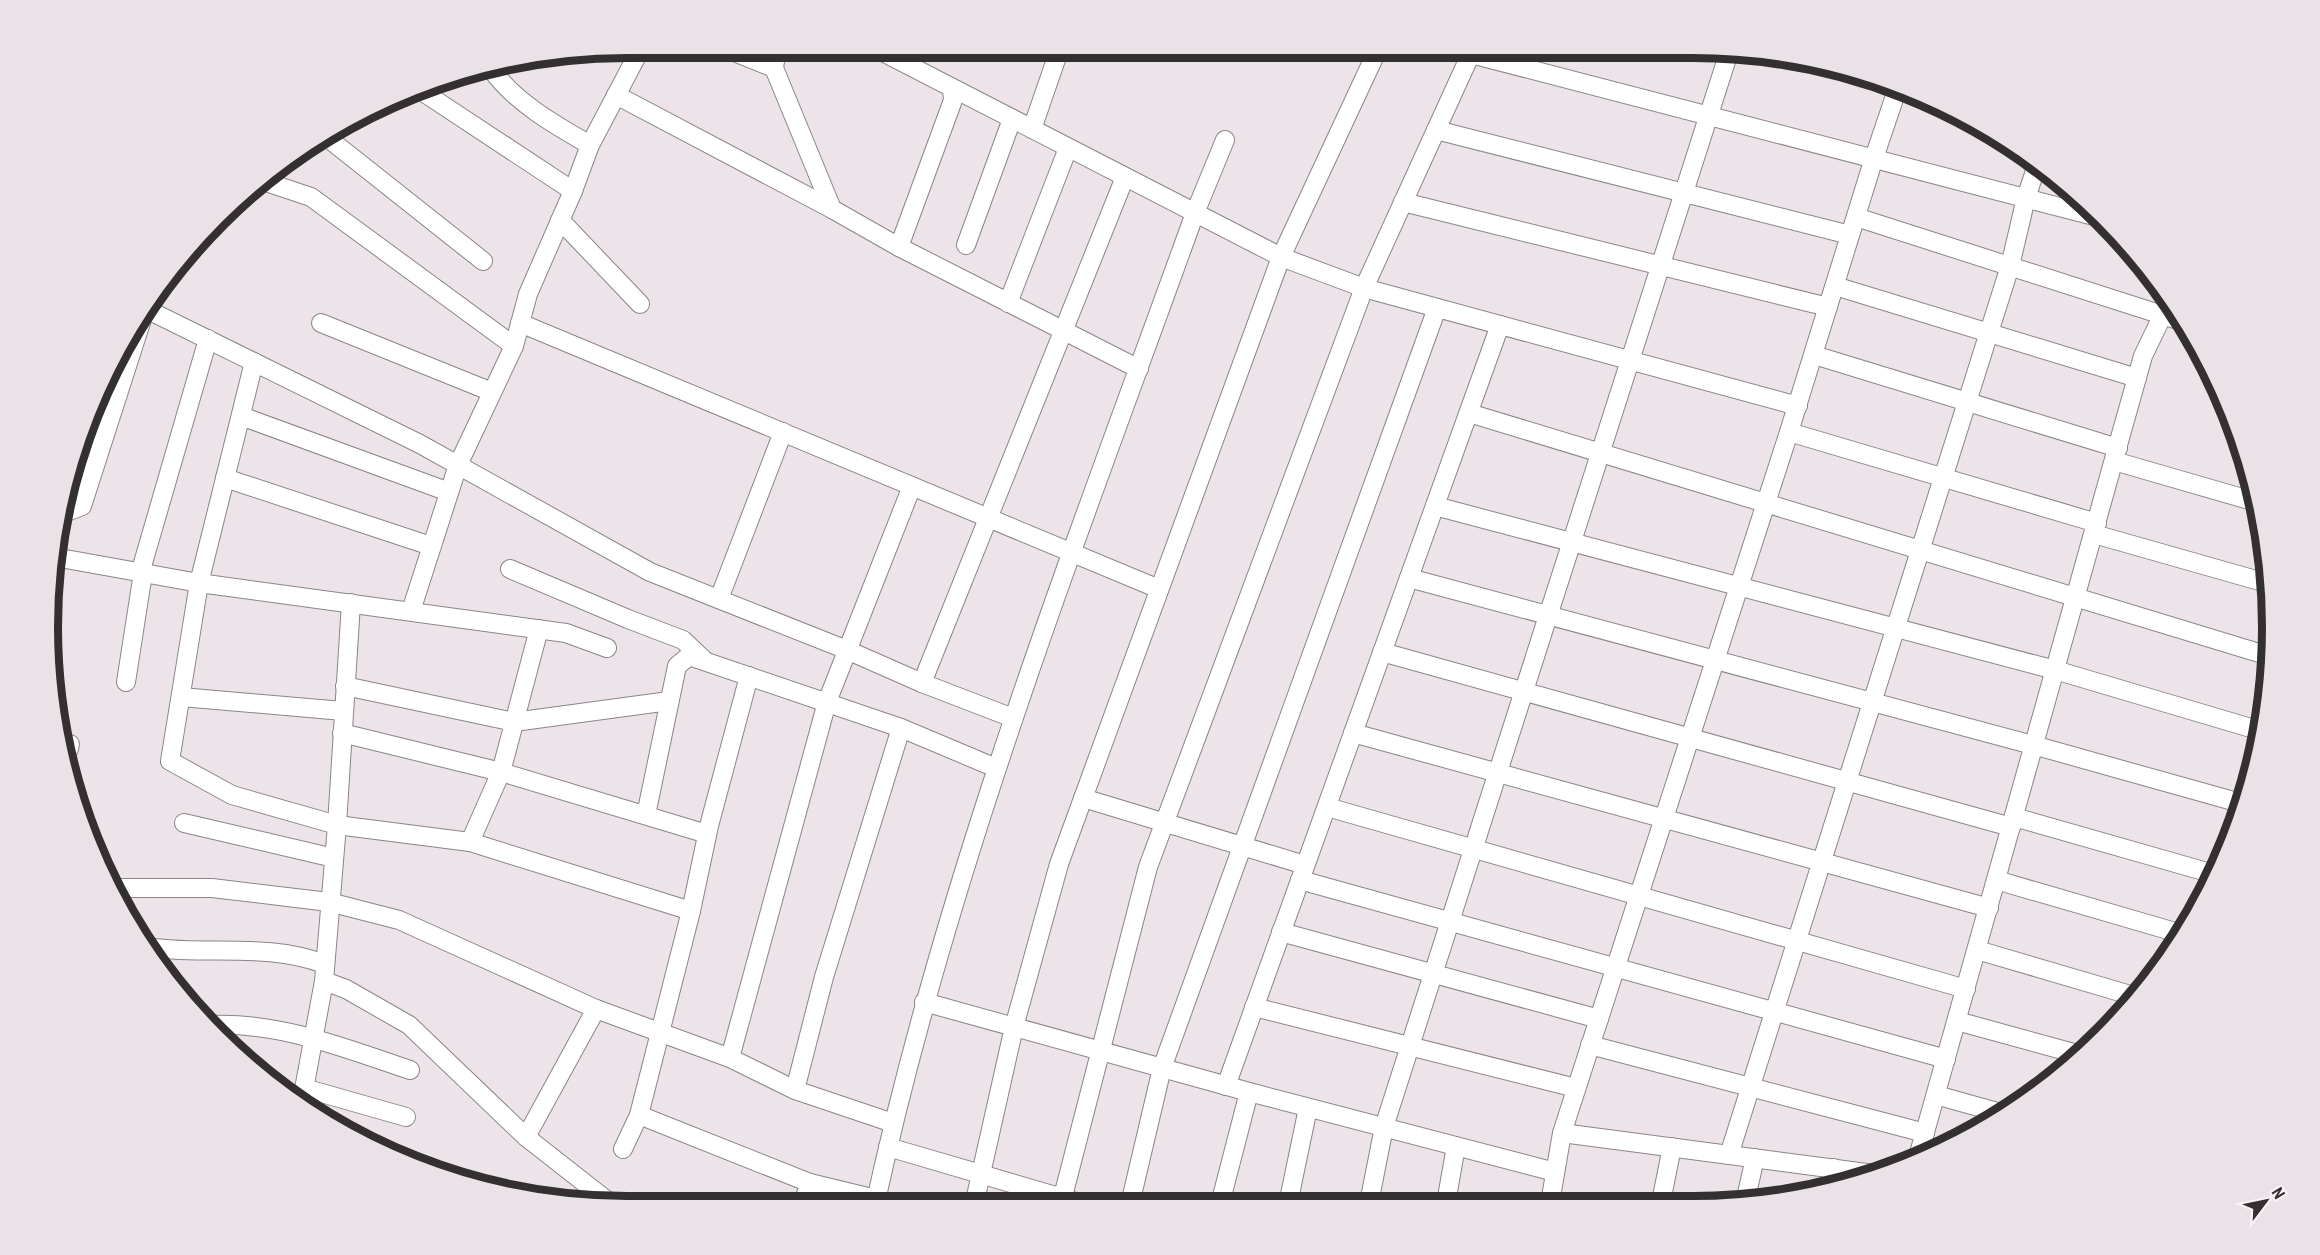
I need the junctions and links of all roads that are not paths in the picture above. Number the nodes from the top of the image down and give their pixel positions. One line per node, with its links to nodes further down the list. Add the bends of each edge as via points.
1 (636, 58): 14 (street)
2 (748, 58): 10 (street)
3 (776, 58): 10 (street)
4 (894, 58): 12 (street)
5 (1057, 58): 18 (street)
6 (1374, 58): 40 (street)
7 (1469, 58): 19 (street)
8 (1497, 58): 16 (street)
9 (1726, 60): 16 (street)
10 (774, 69): 32 (street)
11 (495, 74): 22 (street, via 549,121)
12 (952, 88): 17 (street); 39 (street, via 953,100)
13 (428, 95): 28 (street)
14 (616, 95): 22 (street); 32 (street)
15 (1895, 96): 24 (street)
16 (1708, 116): 24 (street); 29 (street)
17 (1012, 119): 18 (street); 38 (street)
18 (1032, 129): 23 (street)
19 (1436, 130): 29 (street); 31 (street)
20 (1225, 140): 33 (street)
21 (332, 141): 41 (street)
22 (590, 145): 28 (street)
23 (1068, 148): 26 (street); 46 (street)
24 (1874, 158): 30 (street); 35 (street)
25 (2034, 173): 30 (street)
26 (1125, 177): 33 (street); 56 (street)
27 (271, 184): 60 (street, via 311,197)
28 (573, 191): 36 (street)
29 (1683, 193): 37 (street); 42 (street)
30 (2026, 198): 34 (street); 43 (street)
31 (1403, 202): 42 (street); 45 (street)
32 (832, 209): 39 (street)
33 (1195, 213): 40 (street); 64 (street)
34 (2082, 213)
35 (1856, 217): 37 (street); 43 (street)
36 (560, 220): 47 (street); 54 (street, via 528,294)
37 (1850, 235): 44 (street)
38 (966, 245)
39 (899, 247): 46 (street)
40 (1281, 257): 45 (street); 97 (street)
41 (483, 261)
42 (1660, 266): 48 (street); 62 (street)
43 (2010, 266): 49 (street); 57 (street)
44 (1835, 286): 48 (street); 57 (street)
45 (1364, 288): 50 (street); 139 (street)
46 (1008, 303): 56 (street)
47 (640, 304)
48 (1828, 307): 61 (street)
49 (2163, 307)
50 (1437, 308): 55 (street); 145 (street)
51 (155, 310): 58 (street)
52 (2165, 310): 65 (street)
53 (321, 323): 66 (street)
54 (520, 323): 60 (street); 71 (street)
55 (1500, 325): 62 (street); 69 (street)
56 (1062, 330): 64 (street); 84 (street)
57 (1989, 333): 65 (street); 67 (street)
58 (208, 339): 63 (street); 92 (street, via 142,563)
59 (135, 343): 83 (street, via 82,506)
60 (514, 346): 66 (street)
61 (1814, 355): 67 (street); 68 (street)
62 (1630, 360): 68 (street); 73 (street)
63 (254, 362): 70 (street); 75 (street)
64 (1139, 369): 89 (street)
65 (2137, 378): 74 (street)
66 (492, 392): 75 (street)
67 (1967, 402): 74 (street); 76 (street)
68 (1798, 406): 72 (street)
69 (1469, 413): 73 (street); 82 (street)
70 (241, 416): 77 (street); 79 (street)
71 (783, 432): 78 (street); 99 (street)
72 (1790, 432): 76 (street); 81 (street)
73 (1600, 453): 81 (street); 86 (street)
74 (2116, 455): 80 (street); 85 (street)
75 (458, 465): 79 (street); 99 (street, via 650,572)
76 (1943, 477): 85 (street); 88 (street)
77 (225, 478): 87 (street); 95 (street)
78 (912, 486): 84 (street); 106 (street)
79 (449, 492): 87 (street)
80 (2247, 499)
81 (1766, 503): 88 (street); 96 (street)
82 (1435, 506): 86 (street); 93 (street)
83 (70, 511)
84 (988, 518): 89 (street); 114 (street)
85 (2096, 528): 94 (street); 98 (street)
86 (1571, 542): 96 (street); 102 (street)
87 (431, 546): 101 (street)
88 (1920, 550): 98 (street); 103 (street)
89 (1072, 553): 97 (street); 122 (street)
90 (63, 558): 92 (street)
91 (510, 569): 110 (street, via 683,640)
92 (143, 573): 95 (street); 113 (street)
93 (1409, 578): 102 (street); 107 (street)
94 (2259, 581)
95 (199, 583): 100 (street); 117 (street)
96 (1739, 586): 103 (street); 109 (street)
97 (1160, 589): 134 (street)
98 (2076, 598): 108 (street); 111 (street)
99 (719, 599): 106 (street)
100 (351, 603): 101 (street); 115 (street)
101 (411, 610): 104 (street)
102 (1548, 615): 109 (street); 116 (street)
103 (1896, 628): 111 (street); 120 (street)
104 (539, 629): 105 (street, via 566,633); 123 (street)
105 (608, 648)
106 (848, 650): 114 (street); 119 (street)
107 (1382, 652): 116 (street); 127 (street)
108 (2261, 653)
109 (1715, 660): 120 (street); 128 (street)
110 (707, 662): 112 (street); 118 (street, via 689,656 676,666)
111 (2055, 670): 125 (street); 129 (street)
112 (749, 676): 119 (street); 143 (street)
113 (126, 682)
114 (922, 683): 122 (street)
115 (345, 686): 121 (street); 123 (street)
116 (1523, 691): 128 (street); 132 (street)
117 (181, 697): 121 (street); 142 (street, via 170,761 232,795)
118 (669, 700): 123 (street); 137 (street)
119 (827, 702): 124 (street); 182 (street)
120 (1872, 702): 129 (street); 133 (street)
121 (343, 711): 126 (street)
122 (1013, 718): 130 (street)
123 (514, 722): 131 (street)
124 (901, 728): 130 (street); 189 (street, via 824,977)
125 (2253, 729)
126 (342, 733): 131 (street); 142 (street)
127 (1353, 733): 132 (street); 136 (street)
128 (1690, 738): 133 (street); 138 (street)
129 (2033, 745): 135 (street); 140 (street)
130 (996, 768): 168 (street)
131 (501, 772): 137 (street); 144 (street)
132 (1497, 772): 138 (street); 146 (street)
133 (1847, 782): 140 (street); 148 (street)
134 (1083, 798): 139 (street); 175 (street, via 1059,864)
135 (2234, 801)
136 (1327, 807): 146 (street); 150 (street)
137 (645, 815): 143 (street)
138 (1664, 819): 148 (street); 153 (street)
139 (1164, 822): 145 (street); 180 (street, via 1148,867)
140 (2012, 822): 149 (street); 151 (street)
141 (184, 823): 147 (street)
142 (337, 825): 144 (street); 147 (street)
143 (707, 834): 156 (street)
144 (470, 842): 156 (street)
145 (1241, 846): 150 (street); 184 (street)
146 (1473, 848): 153 (street); 157 (street)
147 (334, 858): 154 (street)
148 (1821, 862): 155 (street); 160 (street)
149 (2206, 872)
150 (1303, 873): 157 (street); 158 (street)
151 (1996, 880): 155 (street); 159 (street)
152 (122, 888): 154 (street, via 212,888)
153 (1639, 896): 160 (street); 163 (street)
154 (329, 902): 164 (street); 170 (street, via 399,920)
155 (1989, 908): 162 (street)
156 (691, 911): 176 (street)
157 (1450, 921): 163 (street); 165 (street)
158 (1281, 932): 165 (street); 169 (street)
159 (2173, 932)
160 (1797, 941): 166 (street); 171 (street)
161 (157, 948): 164 (street, via 256,950 312,959)
162 (1977, 950): 166 (street); 167 (street)
163 (1616, 967): 171 (street); 172 (street)
164 (324, 973): 177 (street); 201 (street, via 409,1025)
165 (1433, 974): 172 (street); 178 (street)
166 (1966, 989): 173 (street)
167 (2127, 994)
168 (924, 1002): 175 (street); 197 (street)
169 (1254, 1007): 178 (street); 186 (street)
170 (596, 1009): 176 (street); 201 (street)
171 (1774, 1011): 183 (street); 187 (street)
172 (1599, 1019): 179 (street)
173 (1957, 1021): 181 (street); 183 (street)
174 (220, 1025): 177 (street)
175 (1014, 1027): 180 (street); 212 (street)
176 (659, 1033): 182 (street); 195 (street)
177 (314, 1037): 185 (street); 191 (street)
178 (1410, 1046): 188 (street); 198 (street)
179 (1590, 1046): 187 (street); 188 (street)
180 (1101, 1051): 184 (street); 222 (street)
181 (2071, 1052)
182 (730, 1058): 189 (street)
183 (1946, 1059): 192 (street)
184 (1162, 1068): 186 (street); 223 (street)
185 (410, 1071)
186 (1226, 1086): 190 (street)
187 (1750, 1087): 200 (street); 207 (street)
188 (1576, 1088): 199 (street)
189 (795, 1090): 197 (street)
190 (1249, 1092): 193 (street); 224 (street)
191 (303, 1094): 196 (street)
192 (1936, 1095): 194 (street); 200 (street)
193 (1308, 1108): 198 (street); 225 (street)
194 (1993, 1111)
195 (639, 1115): 206 (street); 214 (street)
196 (406, 1117)
197 (892, 1123): 203 (street)
198 (1384, 1127): 202 (street); 226 (street)
199 (1562, 1133): 204 (street); 211 (street)
200 (1925, 1133): 205 (street)
201 (526, 1137): 216 (street)
202 (1456, 1146): 211 (street); 227 (street)
203 (888, 1147): 212 (street); 219 (street)
204 (1672, 1147): 207 (street); 229 (street)
205 (1921, 1148)
206 (623, 1149)
207 (1729, 1155): 208 (street)
208 (1755, 1158): 209 (street); 215 (street)
209 (1834, 1168): 210 (street); 213 (street)
210 (1859, 1171)
211 (1555, 1172): 228 (street)
212 (981, 1173): 220 (street); 221 (street)
213 (1832, 1179)
214 (810, 1183): 217 (street); 218 (street)
215 (1747, 1194)
216 (600, 1195)
217 (805, 1196)
218 (854, 1196)
219 (876, 1196)
220 (976, 1196)
221 (1048, 1196)
222 (1063, 1196)
223 (1132, 1196)
224 (1222, 1196)
225 (1290, 1196)
226 (1370, 1196)
227 (1447, 1196)
228 (1551, 1196)
229 (1662, 1196)

